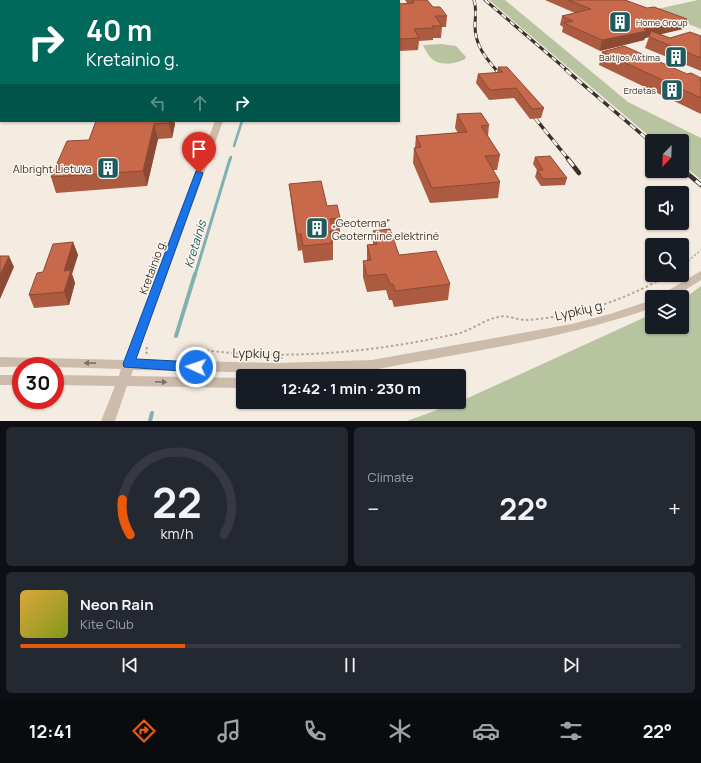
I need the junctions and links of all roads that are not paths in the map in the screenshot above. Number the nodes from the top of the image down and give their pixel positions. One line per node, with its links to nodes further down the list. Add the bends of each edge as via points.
1 (219, 122): 6 (street, Kretainio g.)
2 (701, 275): 3 (street)
3 (677, 290)
4 (645, 306): 7 (street, Lypkių g., via 572,328)
5 (0, 362): 6 (street, Lypkių g., one-way to 5)
6 (129, 364): 7 (street, Lypkių g., via 316,368); 12 (street, Kretainio g.)
7 (372, 365): 8 (street, Lypkių g.)
8 (352, 369)
9 (0, 380): 10 (street)
10 (12, 380)
11 (64, 380): 12 (street)
12 (122, 380): 13 (street, one-way to 13); 14 (street, Kretainio g.)
13 (236, 383)
14 (108, 421)

